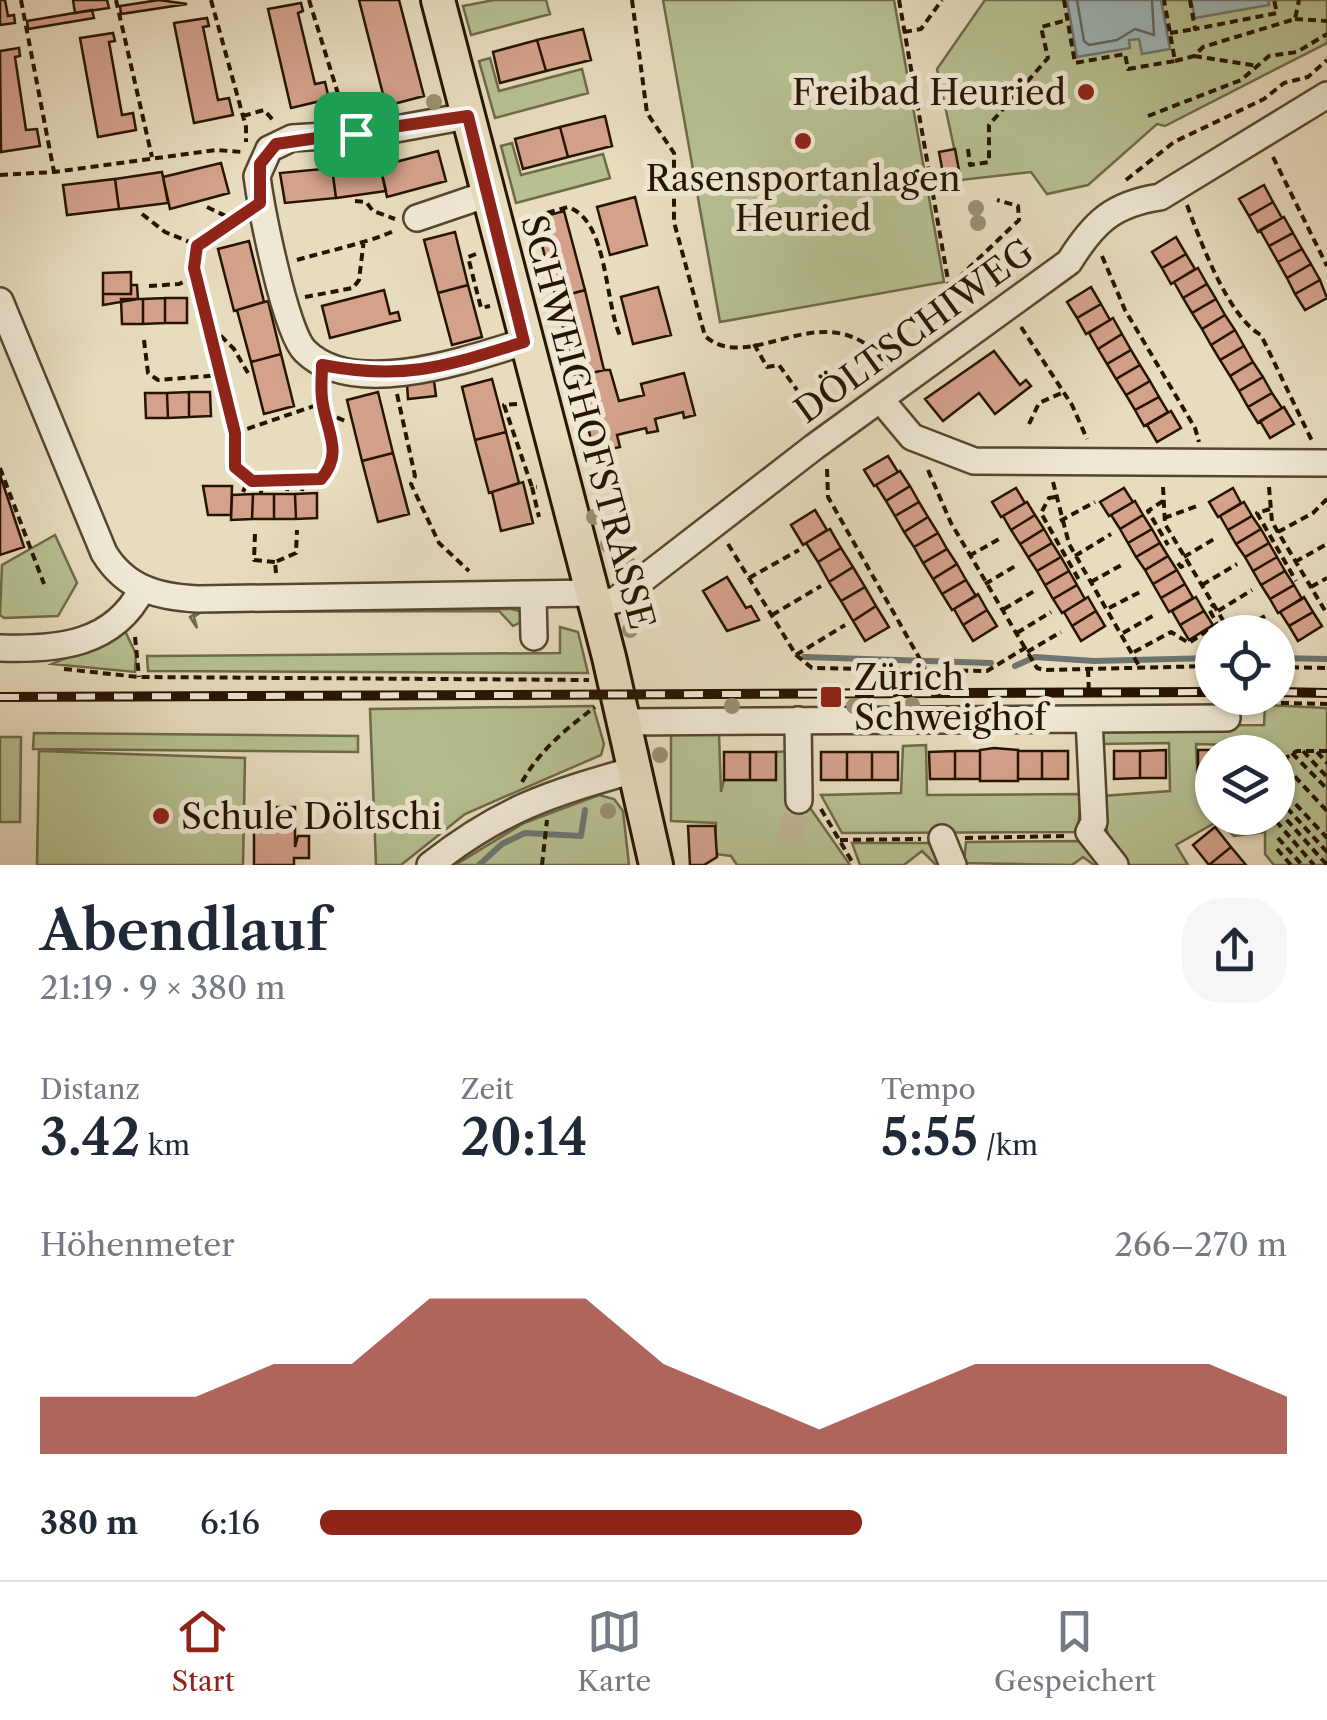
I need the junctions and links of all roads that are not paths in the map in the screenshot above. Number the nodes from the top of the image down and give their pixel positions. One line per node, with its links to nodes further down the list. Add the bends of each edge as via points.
1 (438, 0): 3 (main road, SCHWEIGHOFSTRASSE)
2 (1327, 95): 8 (street, DÖLTSCHIWEG, via 1160,196 1131,201 1090,227 1069,262)
3 (468, 116): 7 (main road, SCHWEIGHOFSTRASSE); 7 (street, via 276,144 260,164 260,203 297,342 322,365 392,373 458,365)
4 (472, 199): 5 (street)
5 (417, 218)
6 (0, 301): 10 (street, via 104,554)
7 (524, 342): 12 (main road, SCHWEIGHOFSTRASSE)
8 (880, 400): 9 (street, via 912,437 974,462); 12 (street, DÖLTSCHIWEG, via 616,600)
9 (1322, 463)
10 (142, 589): 11 (street, via 198,599); 14 (street, via 130,613 90,638 70,646)
11 (533, 596): 12 (street); 13 (street)
12 (594, 599): 15 (main road, SCHWEIGHOFSTRASSE)
13 (534, 637)
14 (0, 648)
15 (611, 713): 18 (street); 19 (main road, SCHWEIGHOFSTRASSE)
16 (1227, 718): 17 (street)
17 (1089, 719): 18 (street); 25 (street, via 1089,832)
18 (798, 720): 20 (street)
19 (634, 770): 22 (street, via 509,810); 23 (main road, SCHWEIGHOFSTRASSE)
20 (799, 789)
21 (942, 838): 24 (street)
22 (430, 865)
23 (656, 865)
24 (953, 865)
25 (1115, 865)

